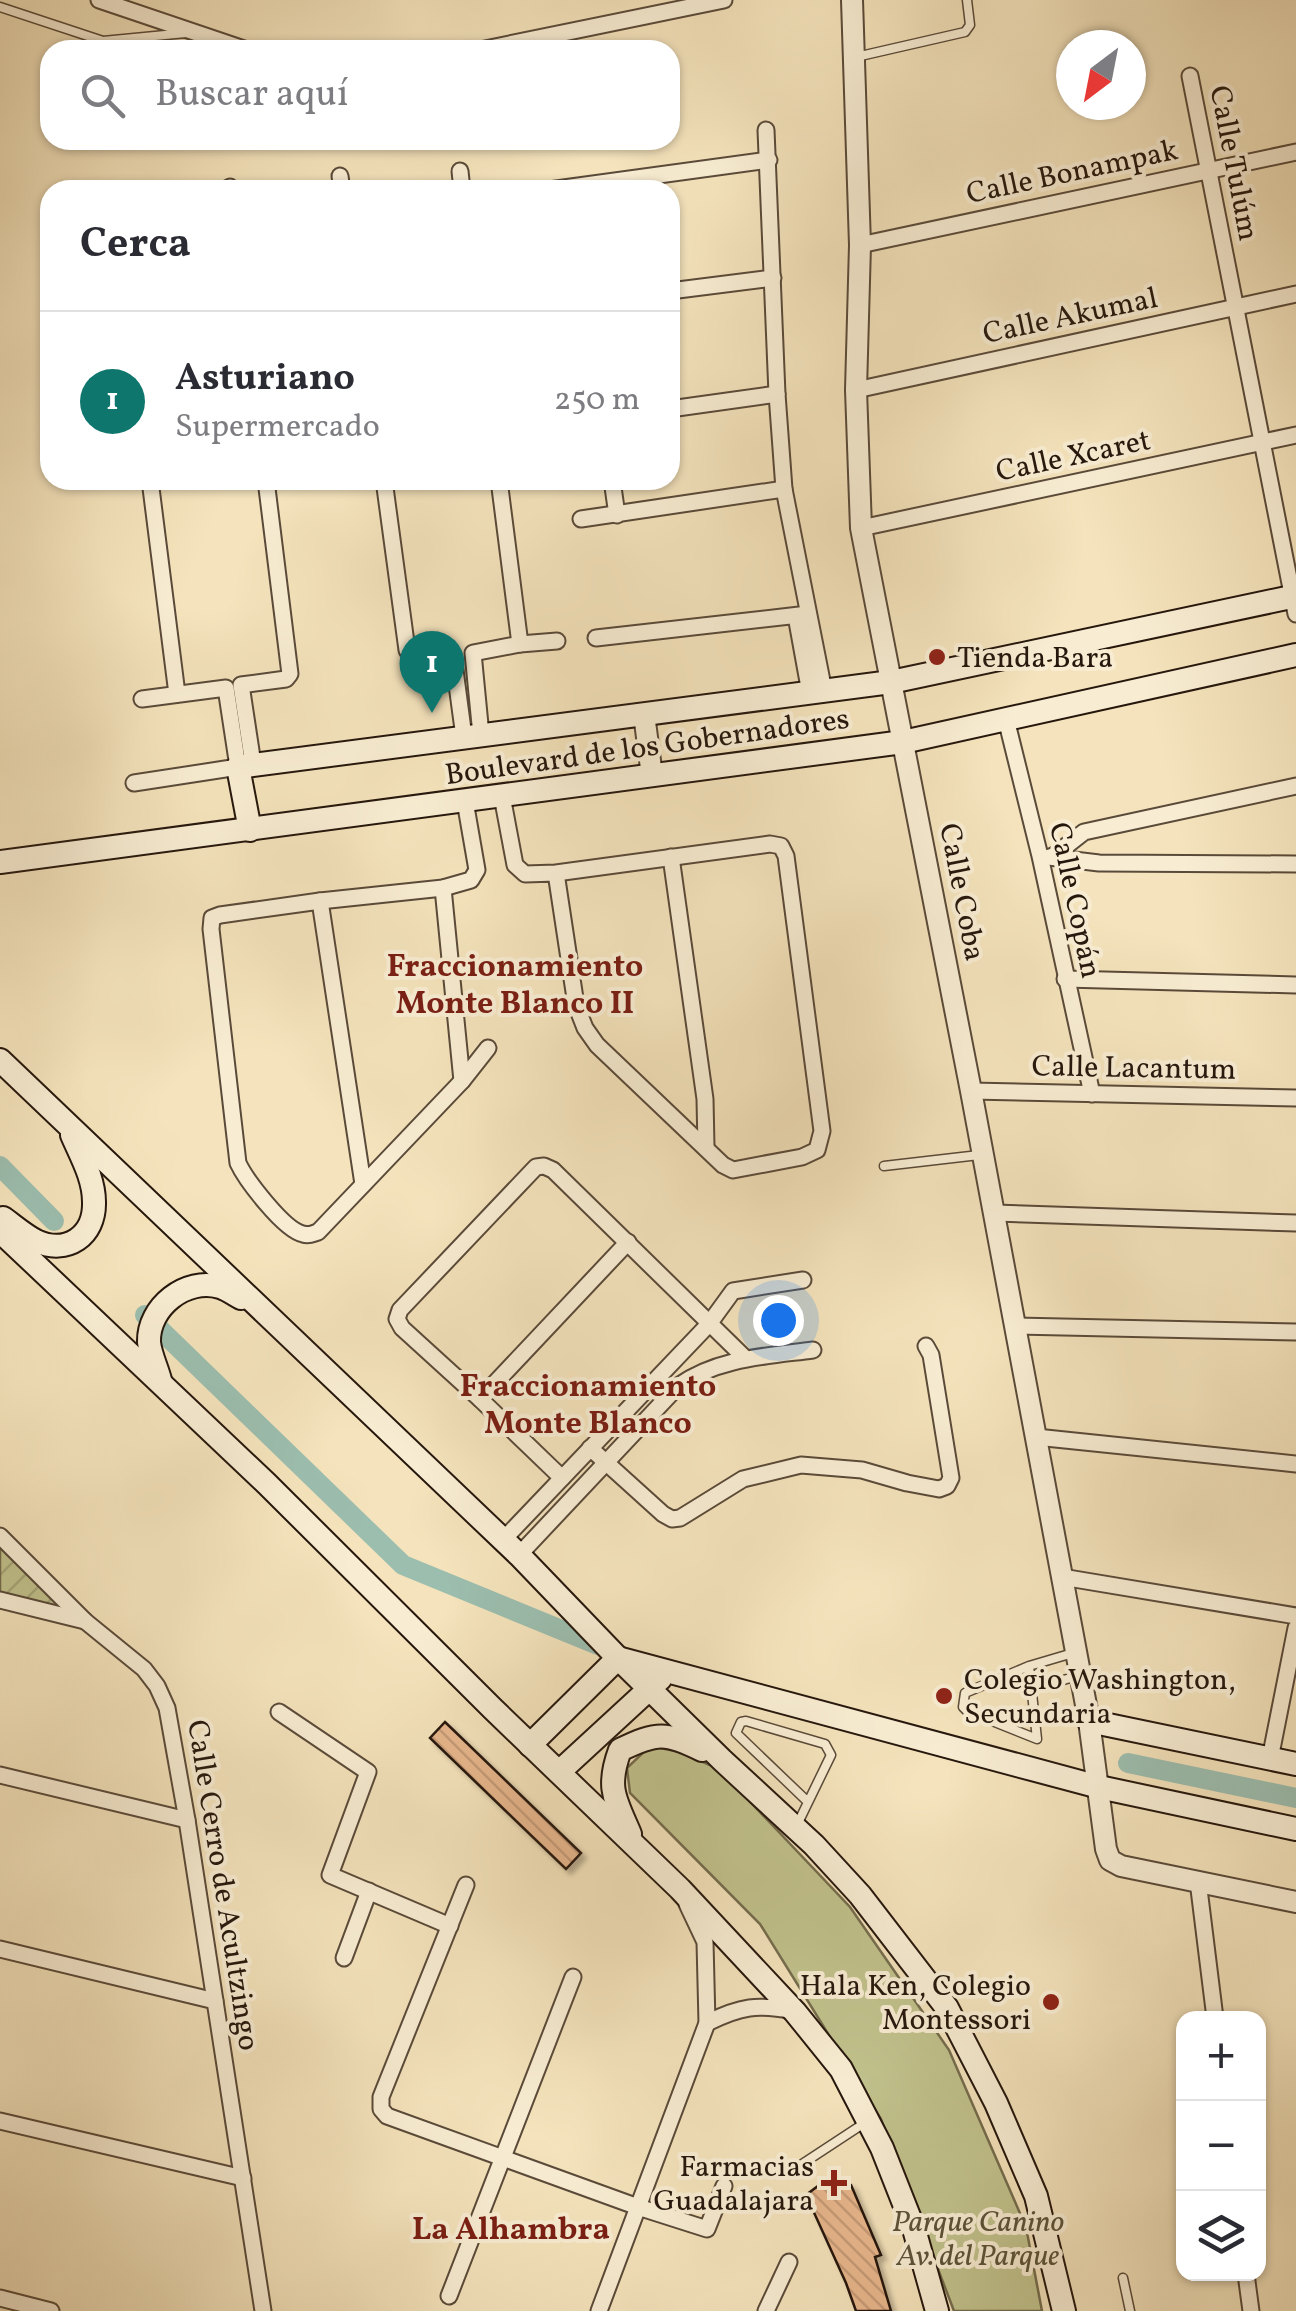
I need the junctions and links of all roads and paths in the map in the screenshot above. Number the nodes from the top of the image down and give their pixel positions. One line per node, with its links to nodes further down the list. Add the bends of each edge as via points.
1 (99, 0): 6 (street)
2 (724, 0): 10 (street)
3 (852, 0): 11 (street, Calle Coba)
4 (967, 0): 11 (lane, via 966,32)
5 (0, 7): 7 (lane)
6 (190, 32): 8 (lane); 9 (street)
7 (99, 40)
8 (112, 40)
9 (216, 40)
10 (529, 40)
11 (854, 58): 20 (street, Calle Coba)
12 (1190, 76): 17 (street, Calle Tulúm)
13 (766, 130): 15 (street)
14 (1296, 152): 17 (street, Calle Bonampak)
15 (769, 160): 19 (street); 21 (street)
16 (460, 170): 18 (street)
17 (1208, 170): 20 (street, Calle Bonampak); 24 (street, Calle Tulúm)
18 (461, 180)
19 (622, 180)
20 (860, 245): 25 (street, Calle Coba)
21 (773, 278): 22 (street); 26 (street)
22 (680, 290)
23 (1296, 294): 24 (street, Calle Akumal)
24 (1235, 307): 25 (street, Calle Akumal); 29 (street, Calle Tulúm)
25 (856, 390): 38 (street, Calle Coba)
26 (776, 394): 27 (street); 30 (street)
27 (680, 407)
28 (1296, 436): 29 (street, Calle Xcaret)
29 (1262, 443): 38 (street, Calle Xcaret); 39 (street, Calle Tulúm)
30 (784, 488): 36 (street); 40 (street)
31 (151, 490): 48 (street)
32 (267, 490): 46 (street, via 290,674 286,680)
33 (385, 490): 52 (street, via 408,650 416,658 453,655)
34 (500, 490): 43 (street)
35 (613, 490): 36 (street)
36 (617, 514): 37 (street)
37 (581, 519)
38 (862, 528): 45 (street, Calle Coba)
39 (1295, 602): 45 (main road, Boulevard de los Gobernadores)
40 (802, 615): 41 (street); 47 (street)
41 (596, 638)
42 (557, 641): 43 (street)
43 (520, 644): 52 (street, via 473,653)
44 (1296, 656): 51 (main road, Boulevard de los Gobernadores)
45 (891, 682): 47 (main road, Boulevard de los Gobernadores); 53 (street, Calle Coba)
46 (233, 686): 48 (street); 54 (street)
47 (817, 692): 50 (main road, Boulevard de los Gobernadores)
48 (176, 694): 49 (street)
49 (142, 699)
50 (644, 714): 52 (main road, Boulevard de los Gobernadores); 55 (street)
51 (1006, 719): 53 (main road, Boulevard de los Gobernadores); 61 (street, Calle Copán)
52 (473, 736): 54 (main road, Boulevard de los Gobernadores)
53 (903, 742): 55 (main road, Boulevard de los Gobernadores); 73 (street, Calle Coba)
54 (245, 766): 56 (street, Boulevard de los Gobernadores); 60 (main road)
55 (652, 776): 58 (main road, Boulevard de los Gobernadores)
56 (134, 783)
57 (1296, 786): 61 (street, via 1084,832)
58 (502, 796): 59 (main road, Boulevard de los Gobernadores); 65 (street, via 515,866 525,874)
59 (465, 800): 60 (main road, Boulevard de los Gobernadores); 66 (street, via 477,870 471,880)
60 (250, 830): 63 (main road, Boulevard de los Gobernadores)
61 (1046, 856): 64 (street, via 1099,863); 68 (street, Calle Copán)
62 (671, 857): 65 (street); 77 (street); 77 (street, via 770,844 786,856 822,1131 811,1154 734,1170)
63 (0, 862)
64 (1296, 864)
65 (556, 873): 77 (street, via 585,1028)
66 (443, 888): 67 (street); 72 (street)
67 (320, 901): 80 (street); 80 (street, via 212,918 238,1163 259,1196 307,1236)
68 (1066, 978): 69 (street); 74 (street, Calle Copán)
69 (1296, 984)
70 (488, 1048): 72 (street)
71 (0, 1060): 76 (main road)
72 (462, 1081): 80 (street)
73 (971, 1090): 74 (street, Calle Lacantum); 78 (street, Calle Coba)
74 (1092, 1094): 75 (street, Calle Lacantum)
75 (1296, 1098)
76 (68, 1123): 82 (main road, via 95,1204 86,1233 54,1246); 87 (main road)
77 (706, 1147)
78 (983, 1155): 79 (lane); 81 (street, Calle Coba)
79 (884, 1166)
80 (363, 1184)
81 (994, 1213): 83 (street); 89 (street, Calle Coba)
82 (0, 1216)
83 (1296, 1223)
84 (0, 1230): 94 (main road)
85 (628, 1242): 88 (street); 95 (street); 95 (street, via 553,1170 536,1167 400,1310 402,1328)
86 (803, 1280): 88 (street, via 733,1291)
87 (266, 1312): 94 (main road, via 220,1286 179,1292 150,1324 149,1345); 102 (main road)
88 (709, 1324): 93 (street); 97 (street)
89 (1015, 1326): 90 (street); 96 (street, Calle Coba)
90 (1296, 1332)
91 (926, 1346): 98 (street, via 951,1478 939,1489 862,1470 801,1465 743,1479 672,1519)
92 (813, 1350): 93 (street)
93 (745, 1358): 98 (street, via 686,1380)
94 (162, 1384): 117 (main road)
95 (480, 1399): 100 (street)
96 (1036, 1436): 99 (street); 103 (street, Calle Coba)
97 (590, 1448): 98 (street); 100 (street)
98 (606, 1462): 102 (street)
99 (1296, 1464)
100 (562, 1478): 102 (street)
101 (0, 1536): 106 (street, Calle Cerro de Acultzingo)
102 (511, 1547): 109 (main road)
103 (1062, 1576): 105 (street); 108 (street, Calle Coba)
104 (0, 1600): 106 (street)
105 (1296, 1616)
106 (85, 1621): 125 (street, Calle Cerro de Acultzingo, via 157,1686)
107 (1296, 1628): 118 (street)
108 (1076, 1652): 110 (lane); 112 (street, Calle Coba)
109 (618, 1658): 111 (main road); 113 (main road); 117 (main road)
110 (1029, 1666): 114 (lane); 114 (lane, via 965,1693 963,1707 1037,1738)
111 (668, 1671): 113 (main road); 123 (main road)
112 (1080, 1675): 114 (lane); 116 (street, Calle Coba)
113 (650, 1689): 119 (main road); 121 (main road)
114 (1033, 1689)
115 (279, 1712): 132 (street, via 368,1772 330,1875)
116 (1088, 1721): 118 (main road); 123 (street, Calle Coba)
117 (530, 1745): 121 (main road)
118 (1270, 1759): 120 (main road)
119 (722, 1760): 126 (main road); 128 (main road, via 675,1737 646,1737 620,1750 612,1772 614,1796)
120 (1296, 1764)
121 (559, 1772): 128 (main road)
122 (0, 1775): 125 (street)
123 (1099, 1787): 127 (main road); 129 (street, Calle Coba, via 1110,1860)
124 (808, 1802): 124 (lane, via 830,1755 825,1744 740,1722 736,1733); 126 (lane)
125 (187, 1820): 138 (street, Calle Cerro de Acultzingo)
126 (796, 1828): 159 (main road, via 860,1895 948,2008 1036,2196)
127 (1296, 1829)
128 (636, 1846): 131 (main road)
129 (1198, 1881): 133 (street); 139 (street)
130 (466, 1886): 134 (street)
131 (680, 1889): 140 (main road); 141 (street, via 705,1942)
132 (369, 1892): 134 (street); 136 (street)
133 (1296, 1902)
134 (450, 1926): 144 (street, via 381,2109)
135 (0, 1948): 138 (street)
136 (344, 1958)
137 (573, 1976): 144 (street)
138 (215, 2001): 146 (street, Calle Cerro de Acultzingo)
139 (1214, 2011)
140 (795, 2012): 141 (street, via 748,2007); 143 (main road, via 842,2069)
141 (707, 2023): 148 (street)
142 (0, 2121): 146 (street)
143 (868, 2121): 145 (lane); 158 (main road, via 914,2229)
144 (503, 2156): 148 (street); 152 (street)
145 (796, 2168)
146 (242, 2178): 156 (street, Calle Cerro de Acultzingo)
147 (724, 2186): 148 (street, via 707,2228)
148 (638, 2207): 154 (street)
149 (788, 2262): 157 (street)
150 (1123, 2278): 160 (lane)
151 (1247, 2281): 161 (street)
152 (449, 2296)
153 (0, 2298): 155 (street)
154 (606, 2309)
155 (50, 2311)
156 (263, 2311)
157 (766, 2311)
158 (936, 2311)
159 (1064, 2311)
160 (1130, 2311)
161 (1251, 2311)

